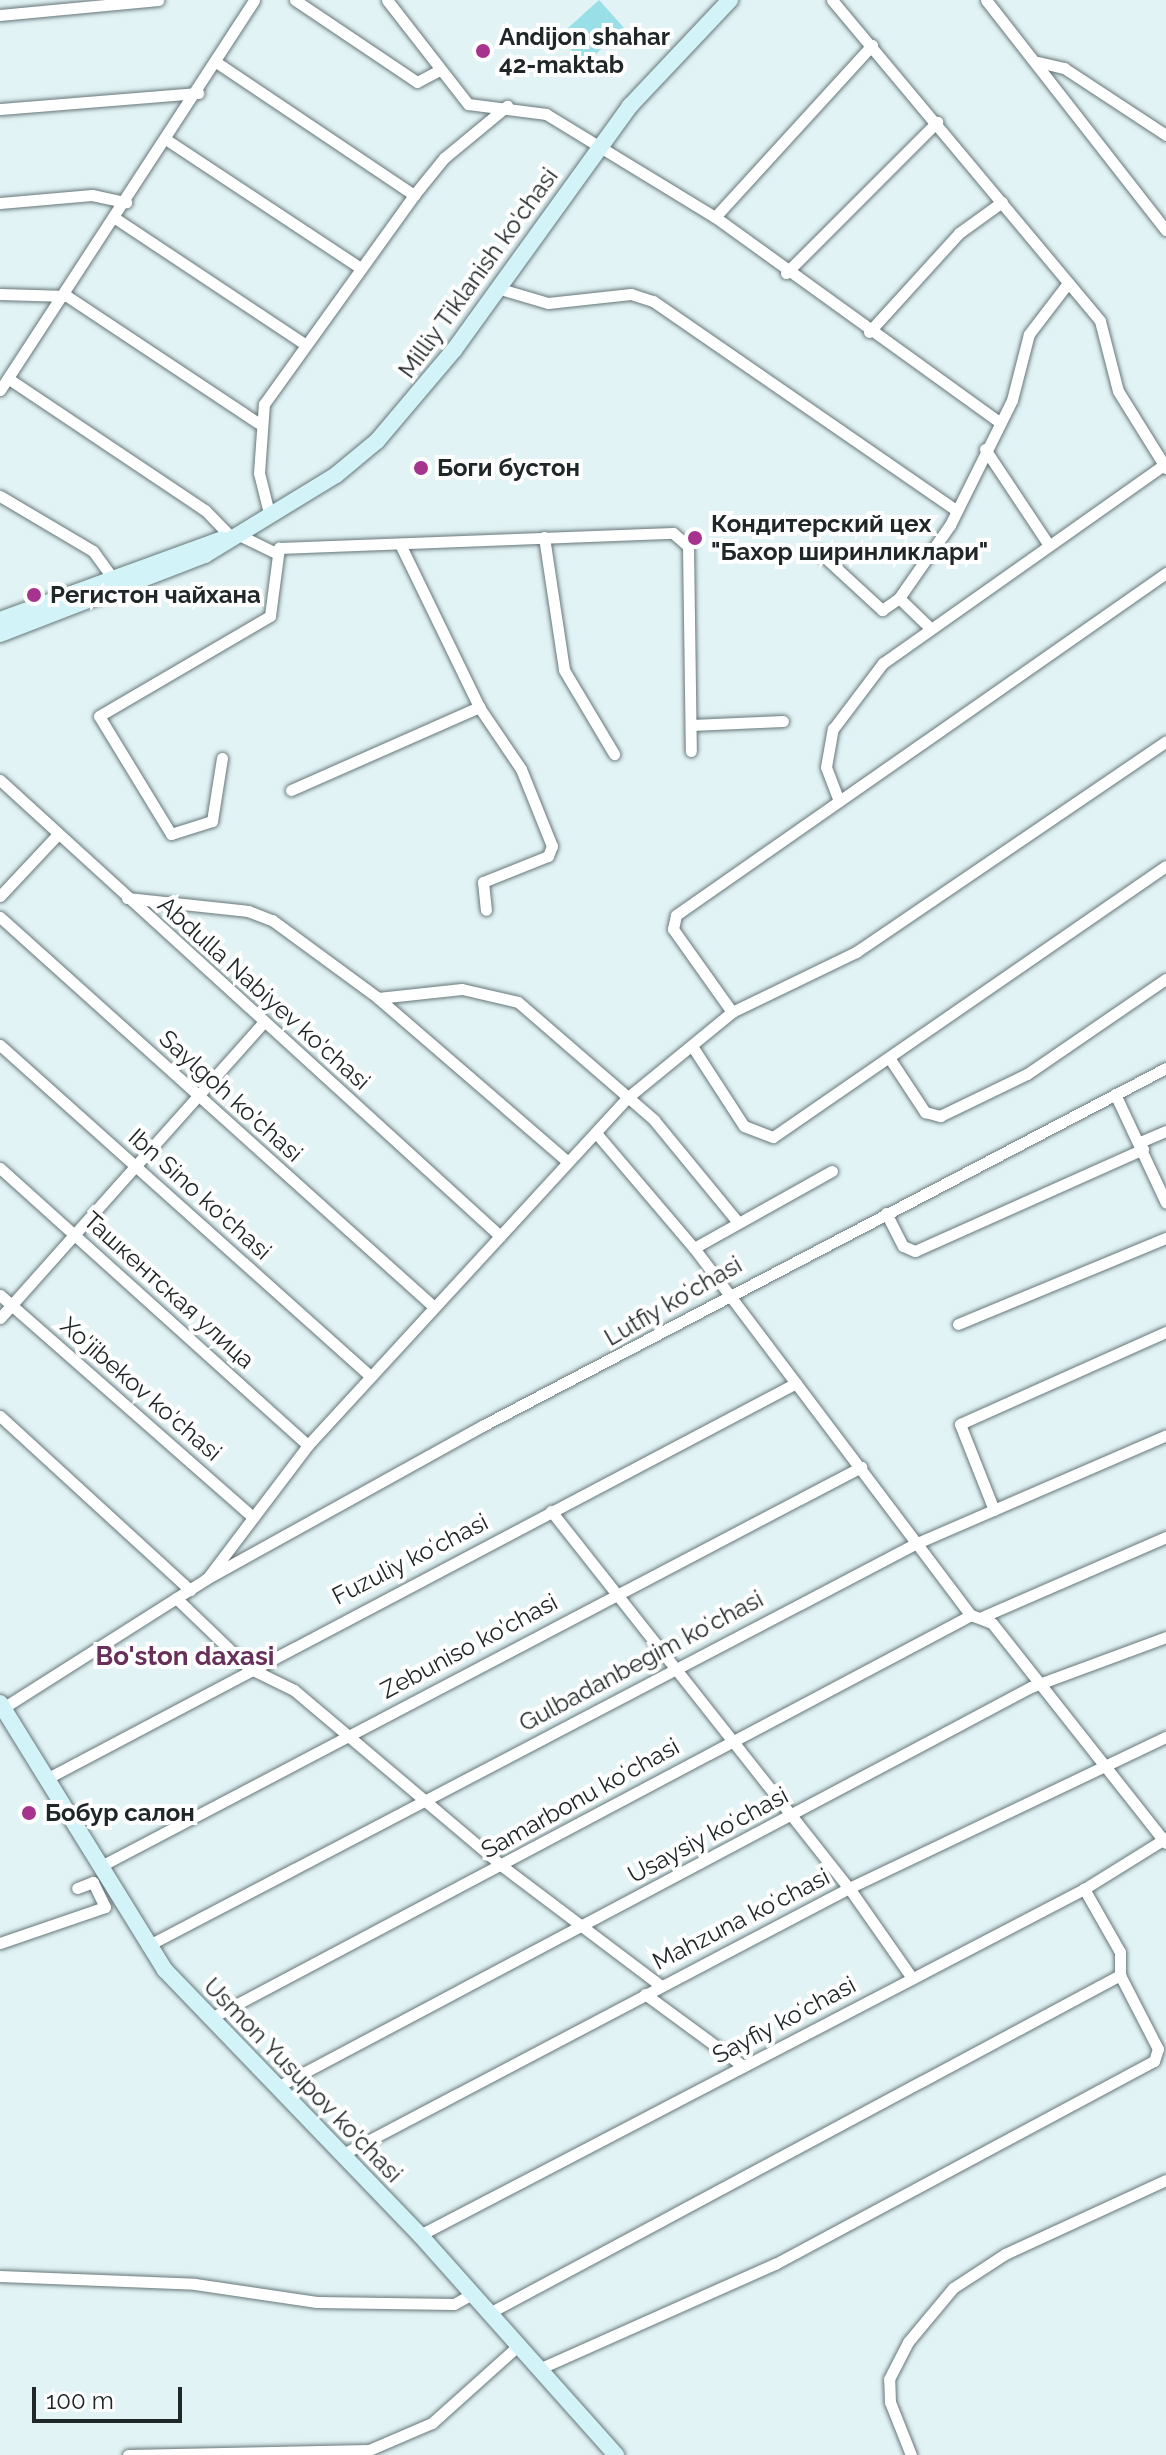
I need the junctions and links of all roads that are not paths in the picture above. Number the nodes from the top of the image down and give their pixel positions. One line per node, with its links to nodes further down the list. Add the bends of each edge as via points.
1 (158, 0): 8 (street)
2 (254, 0): 10 (street)
3 (295, 0): 12 (street, via 417,82)
4 (387, 0): 12 (street)
5 (730, 0): 19 (main road, Milliy Tiklanish ko'chasi, via 671,57)
6 (832, 0): 9 (street)
7 (986, 0): 11 (street)
8 (0, 15)
9 (872, 45): 16 (street); 24 (street)
10 (216, 62): 13 (street); 20 (street)
11 (1038, 62): 17 (street, via 1064,68); 26 (street)
12 (438, 71): 14 (street, via 468,104)
13 (198, 93): 15 (street); 18 (street)
14 (507, 106): 19 (street, via 535,109); 20 (street, via 444,158)
15 (0, 109)
16 (937, 122): 22 (street); 28 (street)
17 (1166, 135)
18 (167, 140): 21 (street); 27 (street)
19 (600, 146): 24 (street); 30 (main road, Milliy Tiklanish ko'chasi)
20 (414, 195): 27 (street)
21 (126, 202): 23 (street, via 92,195); 25 (street)
22 (1002, 202): 29 (street); 33 (street, via 959,233)
23 (0, 203)
24 (715, 217): 28 (street)
25 (115, 218): 32 (street); 34 (street)
26 (1166, 230)
27 (359, 267): 34 (street)
28 (786, 273): 33 (street)
29 (1068, 283): 37 (street, via 1029,334); 40 (street, via 1100,321 1118,391)
30 (497, 288): 42 (street, via 548,303 631,294 653,301); 43 (main road, Milliy Tiklanish ko'chasi, via 377,441)
31 (0, 294): 32 (street)
32 (67, 296): 35 (street); 38 (street)
33 (869, 332): 37 (street)
34 (305, 344): 38 (street)
35 (12, 381): 36 (street); 44 (street, via 205,510)
36 (0, 390)
37 (998, 421): 39 (street)
38 (258, 423): 43 (street)
39 (985, 449): 42 (street); 47 (street)
40 (1165, 467): 47 (street)
41 (0, 496): 51 (street, via 93,551)
42 (957, 511): 52 (street)
43 (270, 517): 44 (main road, Milliy Tiklanish ko'chasi)
44 (234, 536): 49 (street); 51 (main road, Milliy Tiklanish ko'chasi); 55 (main road, Milliy Tiklanish ko'chasi, via 205,555)
45 (544, 537): 46 (street); 58 (street, via 684,538); 61 (street, via 564,670)
46 (400, 544): 49 (street, via 284,546); 56 (street)
47 (1048, 544): 54 (street)
48 (819, 552): 52 (street, via 882,610)
49 (276, 553): 62 (street, via 270,616 99,716 171,834 212,821)
50 (1166, 573): 65 (street)
51 (112, 577): 53 (main road, Milliy Tiklanish ko'chasi)
52 (899, 598): 54 (street)
53 (0, 620)
54 (928, 626): 65 (street, via 883,663 837,721 826,767)
55 (0, 634)
56 (479, 707): 64 (street); 70 (street, via 521,769 552,846 548,856 483,882)
57 (783, 721): 58 (street)
58 (691, 725): 60 (street)
59 (1166, 741): 74 (street, via 856,952)
60 (691, 751)
61 (614, 754)
62 (222, 758)
63 (0, 780): 66 (street, Abdulla Nabiyev ko'chasi)
64 (291, 790)
65 (839, 801): 74 (street, via 673,920)
66 (57, 835): 68 (street); 69 (street, Abdulla Nabiyev ko'chasi)
67 (1166, 866): 78 (street)
68 (0, 896)
69 (127, 898): 73 (street, via 248,911 272,920); 75 (street, Abdulla Nabiyev ko'chasi)
70 (486, 910)
71 (0, 917): 81 (street, Saylgoh ko'chasi)
72 (1166, 979): 78 (street, via 1027,1074 940,1116 925,1112)
73 (378, 998): 82 (street, via 462,989 518,1002); 86 (street)
74 (732, 1012): 77 (street)
75 (264, 1022): 81 (street); 94 (street, Abdulla Nabiyev ko'chasi)
76 (0, 1045): 87 (street, Ibn Sino ko'chasi)
77 (692, 1046): 78 (street, via 744,1126 765,1140); 82 (street)
78 (890, 1059)
79 (1166, 1068): 80 (street, Lutfiy koʻchasi)
80 (1115, 1094): 85 (street); 91 (street, Lutfiy koʻchasi)
81 (197, 1096): 87 (street); 100 (street, Saylgoh ko'chasi)
82 (627, 1098): 84 (street); 92 (street)
83 (1166, 1131): 85 (street)
84 (596, 1133): 86 (street); 96 (street)
85 (1141, 1146): 90 (street); 91 (street, via 915,1251 903,1246)
86 (567, 1161): 94 (street)
87 (136, 1166): 93 (street); 104 (street, Ibn Sino ko'chasi)
88 (0, 1168): 93 (street, Ташкентская улица)
89 (832, 1171): 92 (street)
90 (1166, 1203)
91 (886, 1213): 98 (street, Lutfiy koʻchasi)
92 (736, 1220): 96 (street)
93 (74, 1235): 99 (street); 108 (street, Ташкентская улица)
94 (500, 1236): 100 (street)
95 (1166, 1238): 102 (street)
96 (694, 1248): 98 (street)
97 (0, 1295): 99 (street, Xo'jibekov ko'chasi)
98 (730, 1296): 105 (street); 115 (street, Lutfiy koʻchasi)
99 (11, 1305): 101 (street); 112 (street, Xo'jibekov ko'chasi)
100 (434, 1307): 104 (street)
101 (0, 1318)
102 (958, 1324)
103 (1166, 1332): 110 (street, via 960,1424)
104 (370, 1376): 108 (street)
105 (796, 1383): 109 (street); 111 (street, Fuzuliy koʻchasi)
106 (0, 1416): 116 (street)
107 (1166, 1435): 110 (street, Gulbadanbegim koʻchasi)
108 (308, 1445): 112 (street)
109 (861, 1467): 114 (street); 117 (street, Zebuniso ko'chasi)
110 (994, 1510): 114 (street, Gulbadanbegim koʻchasi)
111 (551, 1511): 117 (street); 122 (street, Fuzuliy koʻchasi)
112 (253, 1517): 115 (street)
113 (1166, 1537): 119 (street, Samarbonu koʻchasi)
114 (917, 1543): 119 (street); 121 (street, Gulbadanbegim koʻchasi)
115 (206, 1579): 116 (street)
116 (190, 1590): 118 (street)
117 (615, 1593): 121 (street); 126 (street, Zebuniso ko'chasi)
118 (176, 1598): 122 (street); 124 (street)
119 (977, 1616): 123 (street); 127 (street, Samarbonu koʻchasi)
120 (1166, 1637): 123 (street, Usaysiy koʻchasi)
121 (674, 1667): 127 (street); 130 (street, Gulbadanbegim koʻchasi)
122 (249, 1668): 126 (street, via 294,1690); 129 (street, Fuzuliy koʻchasi)
123 (1043, 1686): 128 (street); 131 (street, Usaysiy koʻchasi)
124 (2, 1706): 129 (main road, Usmon Yusupov ko'chasi)
125 (1166, 1737): 128 (street, Mahzuna koʻchasi)
126 (344, 1738): 130 (street); 134 (street, Zebuniso ko'chasi)
127 (731, 1740): 131 (street); 133 (street, Samarbonu koʻchasi)
128 (1104, 1762): 132 (street); 136 (street, Mahzuna koʻchasi)
129 (46, 1779): 134 (main road, Usmon Yusupov ko'chasi)
130 (423, 1801): 133 (street); 140 (street, Gulbadanbegim koʻchasi)
131 (791, 1814): 136 (street); 138 (street, Usaysiy koʻchasi)
132 (1165, 1840): 137 (street, Sayfiy koʻchasi)
133 (502, 1866): 138 (street); 145 (street, Samarbonu koʻchasi)
134 (99, 1867): 140 (main road, Usmon Yusupov ko'chasi)
135 (77, 1888): 139 (street, via 93,1882 105,1907)
136 (849, 1888): 142 (street); 143 (street, Mahzuna koʻchasi)
137 (1084, 1889): 141 (street, via 1120,1952); 142 (street, Sayfiy koʻchasi)
138 (581, 1928): 143 (street); 147 (street, Usaysiy koʻchasi)
139 (0, 1943)
140 (147, 1946): 145 (main road, Usmon Yusupov ko'chasi)
141 (1120, 1975): 153 (street); 155 (street, via 1156,2044 1154,2061 775,2264)
142 (912, 1978): 146 (street, Sayfiy koʻchasi)
143 (661, 1986): 144 (street, Mahzuna koʻchasi)
144 (645, 1994): 146 (street); 148 (street, Mahzuna koʻchasi)
145 (209, 2019): 147 (main road, Usmon Yusupov ko'chasi)
146 (743, 2066): 150 (street, Sayfiy koʻchasi)
147 (277, 2087): 148 (main road, Usmon Yusupov ko'chasi)
148 (343, 2154): 150 (main road, Usmon Yusupov ko'chasi)
149 (1166, 2180): 159 (street, via 1005,2254 937,2305 889,2379 890,2402)
150 (420, 2235): 152 (main road, Usmon Yusupov ko'chasi)
151 (0, 2276): 152 (street, via 195,2284 284,2301 454,2304)
152 (474, 2293): 153 (main road, Usmon Yusupov ko'chasi)
153 (491, 2312): 154 (main road, Usmon Yusupov ko'chasi)
154 (520, 2344): 155 (main road, Usmon Yusupov ko'chasi); 156 (street, via 432,2423 369,2450)
155 (541, 2368): 158 (main road, Usmon Yusupov ko'chasi)
156 (240, 2453): 157 (street)
157 (128, 2455)
158 (616, 2455)
159 (911, 2455)

